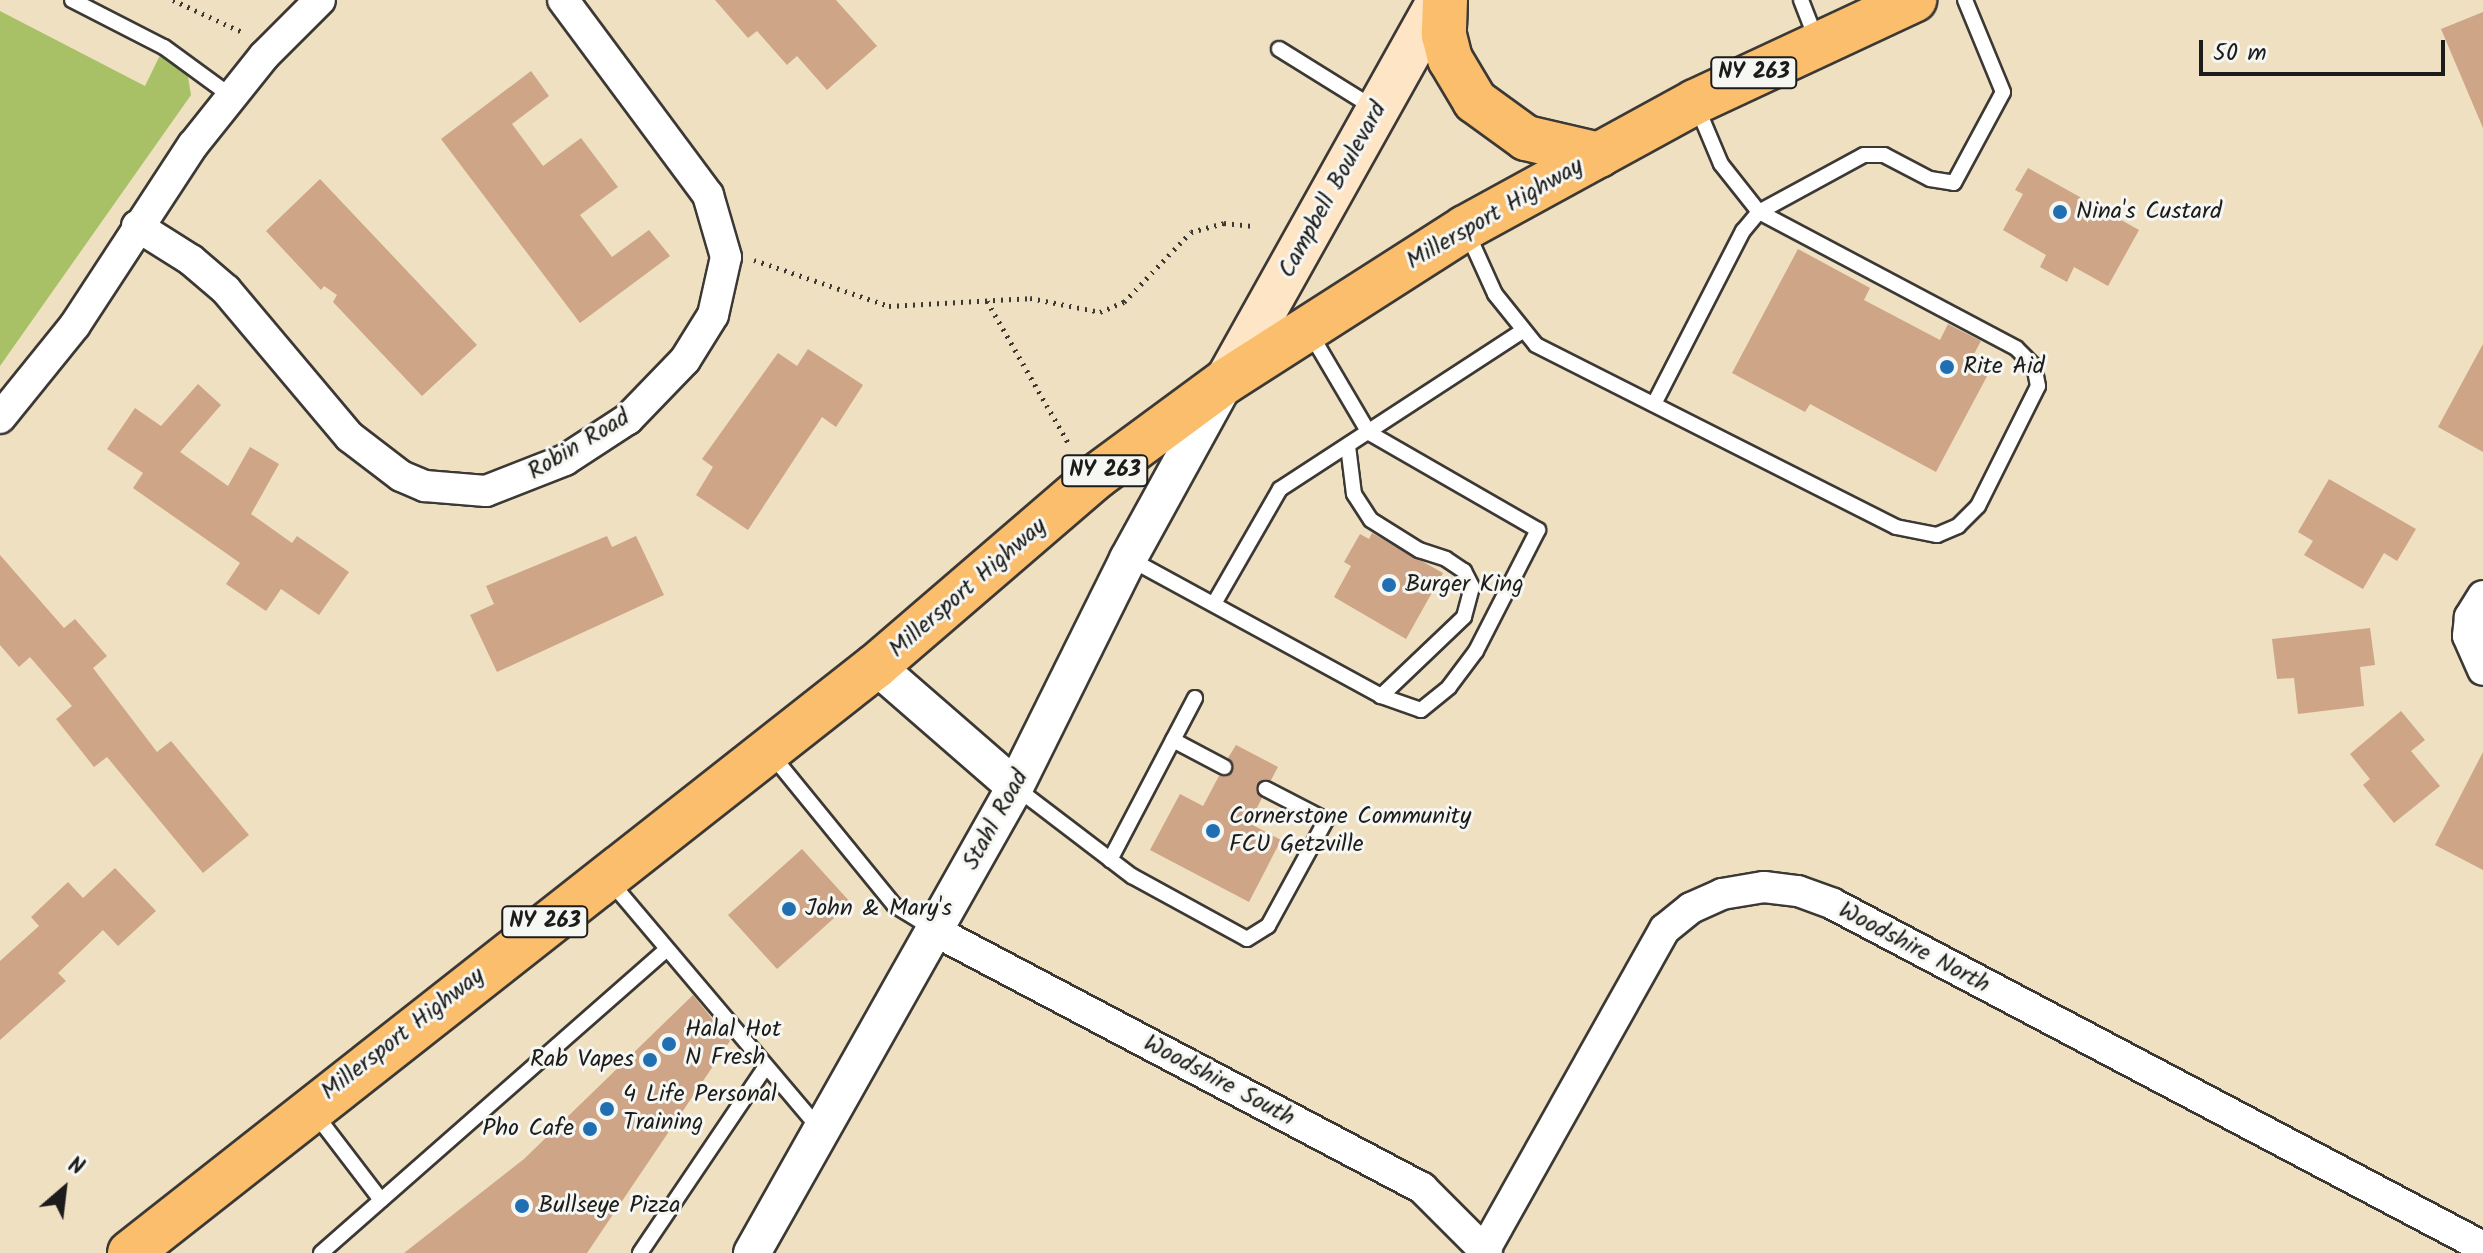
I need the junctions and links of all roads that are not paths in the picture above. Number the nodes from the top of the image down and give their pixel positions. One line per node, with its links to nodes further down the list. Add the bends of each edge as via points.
1 (72, 0): 10 (lane, via 164,47)
2 (320, 0): 10 (street)
3 (563, 0): 15 (street, Robin Road, via 708,195 726,257 718,299 701,338 657,393 565,460 513,484 457,491 425,486 374,460 226,290)
4 (1442, 0): 12 (main road, Campbell Boulevard); 13 (main road, via 1450,59 1475,101 1526,138)
5 (1801, 0): 8 (lane)
6 (1914, 0): 8 (main road, Millersport Highway / NY 263)
7 (1965, 0): 14 (lane, via 2003,92 1954,183 1930,179 1884,155 1864,155)
8 (1817, 42): 11 (main road, Millersport Highway / NY 263)
9 (1279, 49): 12 (lane)
10 (231, 96): 15 (street)
11 (1695, 102): 13 (main road, Millersport Highway / NY 263); 14 (lane, via 1721,164)
12 (1377, 110): 19 (main road, Campbell Boulevard)
13 (1599, 155): 16 (main road, Millersport Highway / NY 263)
14 (1759, 212): 20 (lane, via 1743,231); 20 (lane, via 2016,348 2034,366 2038,386 1978,506 1958,526 1937,535 1896,527)
15 (137, 226): 21 (street, via 75,325)
16 (1465, 228): 17 (main road, Millersport Highway / NY 263); 18 (lane, via 1495,294)
17 (1307, 327): 19 (main road, Millersport Highway / NY 263); 22 (lane)
18 (1522, 331): 20 (lane, via 1536,345); 22 (lane)
19 (1226, 381): 24 (street, Stahl Road); 27 (main road, Millersport Highway / NY 263, via 1097,476)
20 (1654, 404)
21 (0, 418)
22 (1369, 433): 23 (lane); 29 (lane, via 1538,530 1476,651 1449,687 1421,710)
23 (1348, 446): 26 (lane, via 1280,489); 29 (lane, via 1354,494 1371,520 1419,550 1446,559 1464,571 1472,587 1464,617)
24 (1128, 559): 26 (lane); 34 (street, Stahl Road)
25 (2483, 596): 28 (street, via 2470,617 2468,636)
26 (1215, 602): 29 (lane)
27 (876, 666): 32 (main road, Millersport Highway / NY 263); 34 (street)
28 (2483, 670)
29 (1381, 696)
30 (1195, 698): 31 (lane)
31 (1173, 740): 33 (lane); 36 (lane)
32 (768, 751): 37 (main road, Millersport Highway / NY 263); 38 (lane, via 894,905)
33 (1224, 767)
34 (1015, 787): 36 (lane); 38 (street, Stahl Road)
35 (1266, 789): 36 (lane, via 1326,820 1268,926 1247,939)
36 (1110, 860)
37 (604, 875): 39 (lane); 41 (main road, Millersport Highway / NY 263)
38 (935, 931): 42 (street, Stahl Road); 45 (street, Woodshire South, via 1422,1188)
39 (666, 950): 40 (lane); 43 (lane)
40 (766, 1066): 42 (lane); 48 (lane)
41 (310, 1108): 43 (lane); 46 (main road, Millersport Highway / NY 263)
42 (822, 1131): 49 (street, Stahl Road)
43 (381, 1200): 47 (lane)
44 (2483, 1247): 45 (street, Woodshire North, via 1833,904 1798,891 1764,887 1722,894 1691,908 1665,929)
45 (1486, 1252)
46 (130, 1253)
47 (321, 1253)
48 (640, 1253)
49 (752, 1253)

